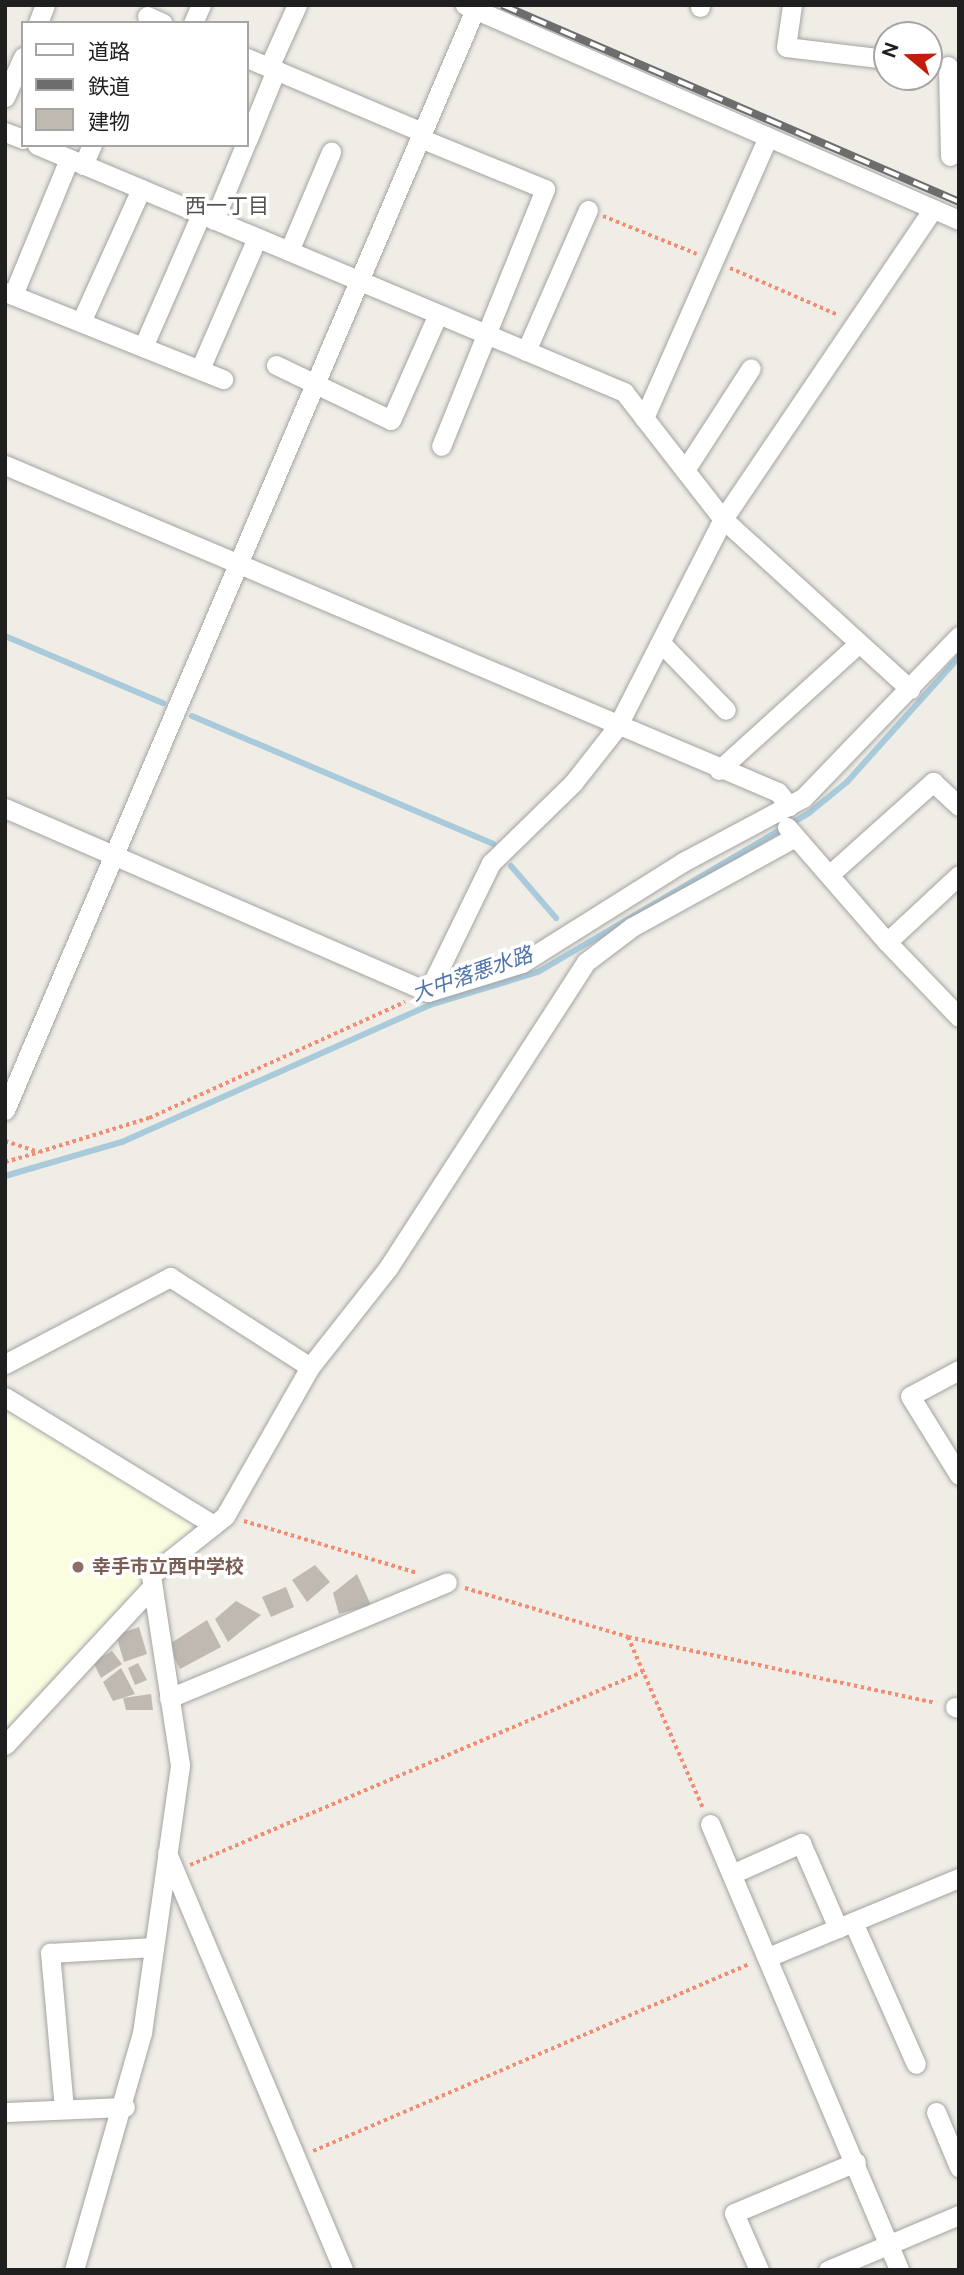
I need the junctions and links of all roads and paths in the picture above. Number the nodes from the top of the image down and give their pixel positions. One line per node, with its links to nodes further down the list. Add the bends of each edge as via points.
1 (46, 5): 6 (street)
2 (201, 5): 7 (street)
3 (296, 5): 12 (street)
4 (792, 5): 8 (street, via 786,47)
5 (470, 7): 14 (street); 16 (street)
6 (39, 21)
7 (194, 21)
8 (873, 57)
9 (248, 58): 12 (street)
10 (21, 61): 13 (street)
11 (945, 65): 21 (street)
12 (273, 69): 14 (street); 15 (street)
13 (5, 97)
14 (421, 135): 30 (street); 34 (street, via 545,189)
15 (248, 138)
16 (768, 138): 24 (street); 42 (street)
17 (42, 147): 22 (street)
18 (90, 147): 22 (street)
19 (244, 147): 26 (street)
20 (331, 152): 29 (street)
21 (950, 156)
22 (76, 162): 23 (street); 31 (street)
23 (141, 189): 26 (street); 33 (street)
24 (933, 209): 27 (street); 46 (street)
25 (588, 210): 36 (street)
26 (208, 217): 28 (street); 35 (street)
27 (959, 220)
28 (257, 238): 29 (street); 39 (street)
29 (289, 251): 30 (street)
30 (359, 281): 32 (street); 41 (street)
31 (9, 293): 33 (street)
32 (438, 314): 34 (street); 41 (street, via 391,421)
33 (81, 322): 35 (street)
34 (486, 334): 36 (street); 43 (street)
35 (143, 347): 39 (street)
36 (526, 351): 42 (street, via 624,392)
37 (276, 365): 41 (street)
38 (751, 368): 45 (street)
39 (200, 369): 40 (street)
40 (223, 379)
41 (315, 385): 47 (street)
42 (643, 418): 45 (street)
43 (441, 446)
44 (5, 465): 47 (street)
45 (685, 470): 46 (street)
46 (723, 519): 49 (street); 50 (street)
47 (239, 565): 53 (street); 59 (street)
48 (959, 636): 51 (street)
49 (661, 643): 52 (street); 53 (street)
50 (859, 643): 51 (street); 54 (street)
51 (910, 689): 57 (street, via 854,752)
52 (726, 710)
53 (617, 727): 54 (street); 63 (street, via 573,783 491,863)
54 (719, 770): 57 (street, via 778,792)
55 (959, 806): 60 (street, via 933,782)
56 (5, 808): 59 (street)
57 (782, 813): 58 (street); 63 (street, via 683,862 522,963)
58 (795, 836): 60 (street); 70 (street, via 632,927 586,961 388,1268)
59 (115, 855): 63 (street); 65 (street)
60 (829, 875): 62 (street)
61 (959, 875): 62 (street)
62 (887, 942): 64 (street)
63 (428, 992): 67 (path, via 149,1118)
64 (959, 1017)
65 (5, 1110)
66 (5, 1140): 67 (path)
67 (39, 1152): 68 (path)
68 (5, 1162)
69 (5, 1364): 70 (street, via 170,1278)
70 (310, 1367): 74 (street, via 258,1462)
71 (959, 1370): 73 (street, via 910,1396)
72 (5, 1398): 74 (street)
73 (959, 1475)
74 (214, 1525): 76 (street, via 151,1575)
75 (447, 1582): 78 (street)
76 (151, 1588): 78 (street); 80 (street)
77 (643, 1672): 79 (path, via 628,1637); 81 (path); 83 (path)
78 (169, 1698): 82 (street, via 180,1765)
79 (957, 1708)
80 (5, 1745)
81 (710, 1824): 84 (street)
82 (167, 1853): 83 (street); 87 (street)
83 (175, 1872): 94 (street)
84 (732, 1874): 86 (street, via 802,1843); 88 (street)
85 (959, 1878): 86 (street)
86 (845, 1925): 88 (street); 89 (street)
87 (153, 1947): 90 (street); 91 (street, via 50,1953)
88 (768, 1957): 94 (path); 95 (street)
89 (916, 2064)
90 (125, 2107): 91 (street); 99 (street)
91 (64, 2109): 92 (street)
92 (5, 2112)
93 (936, 2112): 96 (street)
94 (299, 2157): 100 (street)
95 (856, 2162): 98 (street); 101 (street, via 734,2213)
96 (959, 2167)
97 (959, 2215): 98 (street)
98 (891, 2246): 102 (street); 103 (street)
99 (74, 2270)
100 (343, 2270)
101 (759, 2270)
102 (828, 2270)
103 (899, 2270)

